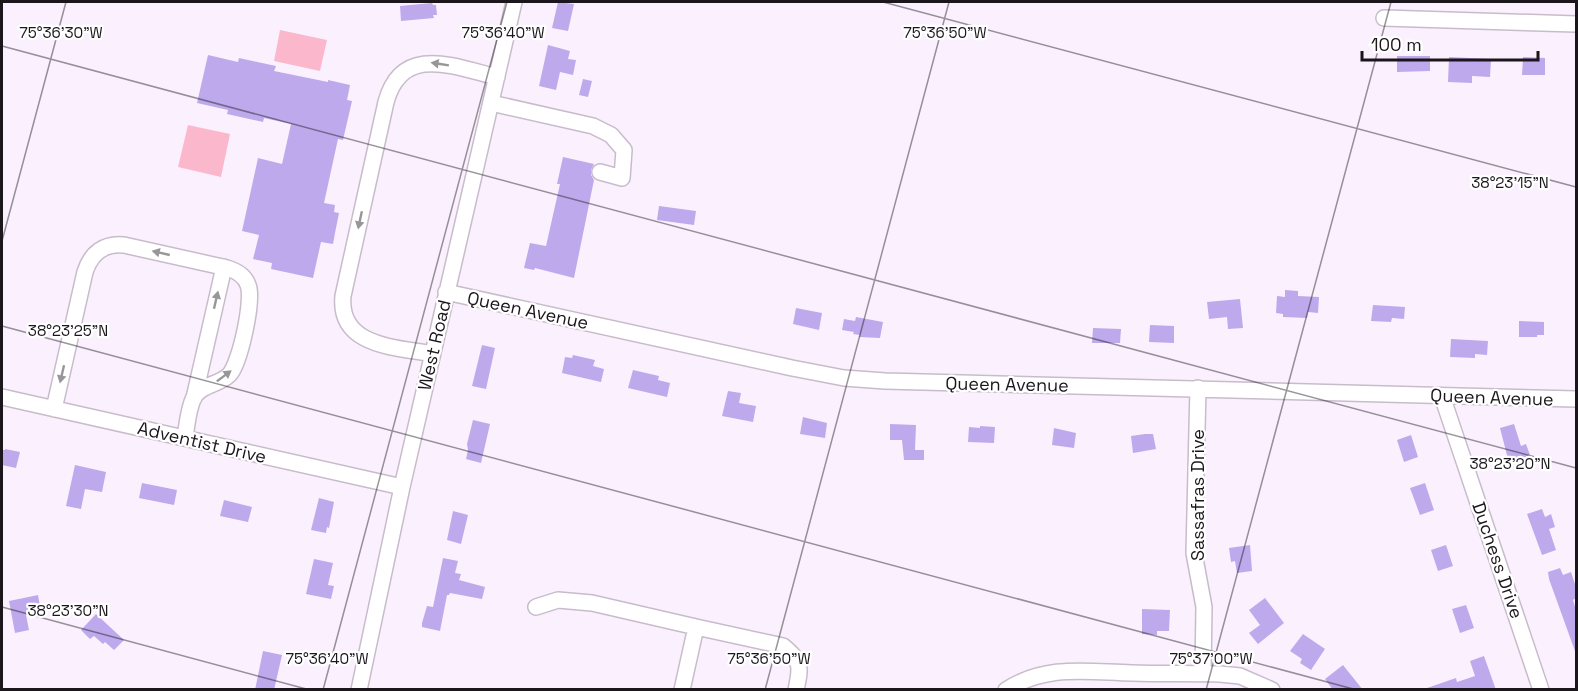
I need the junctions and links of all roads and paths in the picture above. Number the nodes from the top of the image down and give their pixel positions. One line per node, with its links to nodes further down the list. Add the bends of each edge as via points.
1 (514, 2): 4 (street, West Road)
2 (1384, 18): 3 (street)
3 (1576, 24)
4 (497, 77): 5 (street, West Road); 9 (street, one-way to 9, via 435,63 416,64 398,78 386,102 343,309 348,324 365,340)
5 (491, 103): 6 (street, via 593,126 611,135 624,150 622,178); 8 (street, West Road)
6 (600, 172)
7 (224, 267): 13 (street, one-way to 7); 13 (street, one-way to 7, via 229,375 240,345 251,293 241,275); 15 (street, one-way to 15, via 124,245 108,245 96,252 85,272)
8 (446, 292): 9 (street, West Road); 10 (street, Queen Avenue, via 844,378)
9 (432, 354): 17 (street, West Road)
10 (1198, 388): 11 (street, Queen Avenue); 21 (street, Sassafras Drive, via 1194,553 1204,607)
11 (1442, 396): 14 (street, Queen Avenue); 28 (street, Duchess Drive)
12 (2, 397): 15 (street, Adventist Drive)
13 (194, 398): 16 (street)
14 (1576, 399)
15 (54, 409): 16 (street, Adventist Drive)
16 (185, 438): 17 (street, Adventist Drive)
17 (402, 487): 22 (street, West Road)
18 (536, 607): 19 (street, via 558,600 592,603)
19 (696, 627): 23 (street); 24 (street, via 783,646 801,667)
20 (1134, 673): 21 (street); 25 (street, via 1055,671 1030,677); 26 (street)
21 (1203, 673): 27 (street, via 1240,676)
22 (358, 690)
23 (682, 690)
24 (796, 690)
25 (1006, 690)
26 (1134, 690)
27 (1272, 690)
28 (1541, 690)

